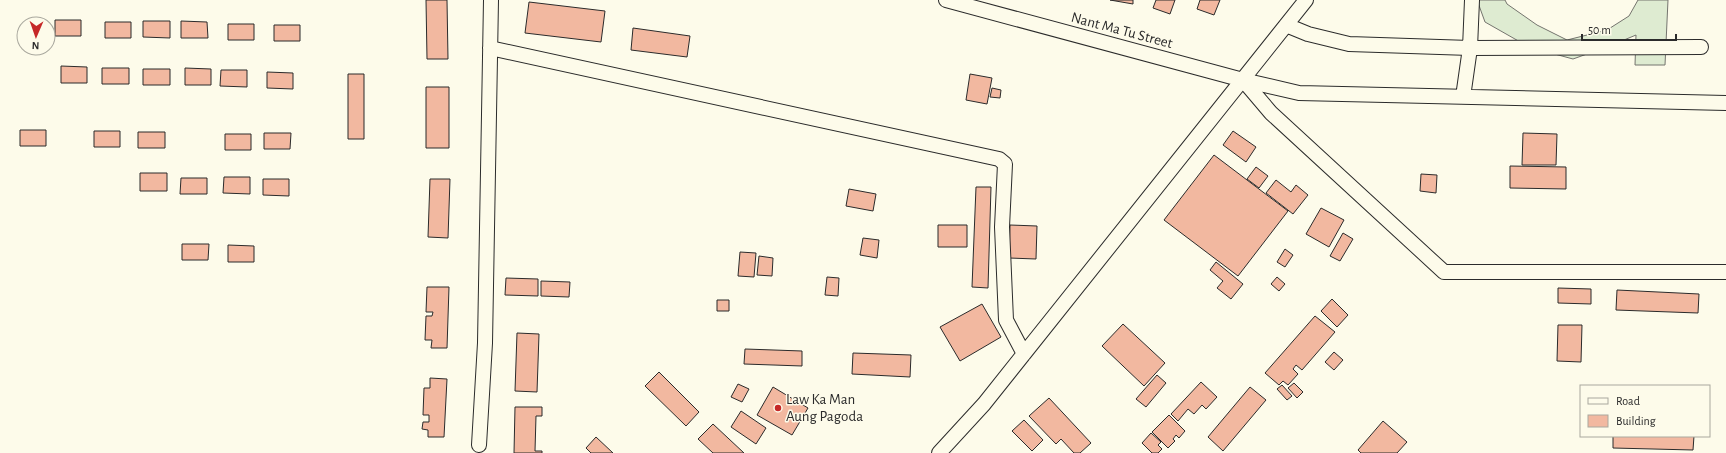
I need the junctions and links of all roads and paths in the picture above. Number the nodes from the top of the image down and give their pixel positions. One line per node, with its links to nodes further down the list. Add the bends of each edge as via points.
1 (491, 0): 7 (street)
2 (946, 0): 9 (street, Nant Ma Tu Street)
3 (1306, 0): 5 (street)
4 (1472, 0): 8 (street)
5 (1286, 25): 8 (street, via 1308,34 1349,44); 9 (street)
6 (1701, 47): 8 (street)
7 (490, 48): 13 (street, via 999,159 1005,164 1002,227 1006,320); 14 (street, via 485,343)
8 (1470, 48): 10 (street)
9 (1243, 80): 10 (street, Nant Ma Tu Street, via 1299,93); 12 (street, via 1271,113 1444,272); 13 (street)
10 (1463, 97): 11 (street, Nant Ma Tu Street)
11 (1726, 102)
12 (1726, 272)
13 (1024, 354): 15 (street, via 984,404)
14 (479, 445)
15 (939, 453)

